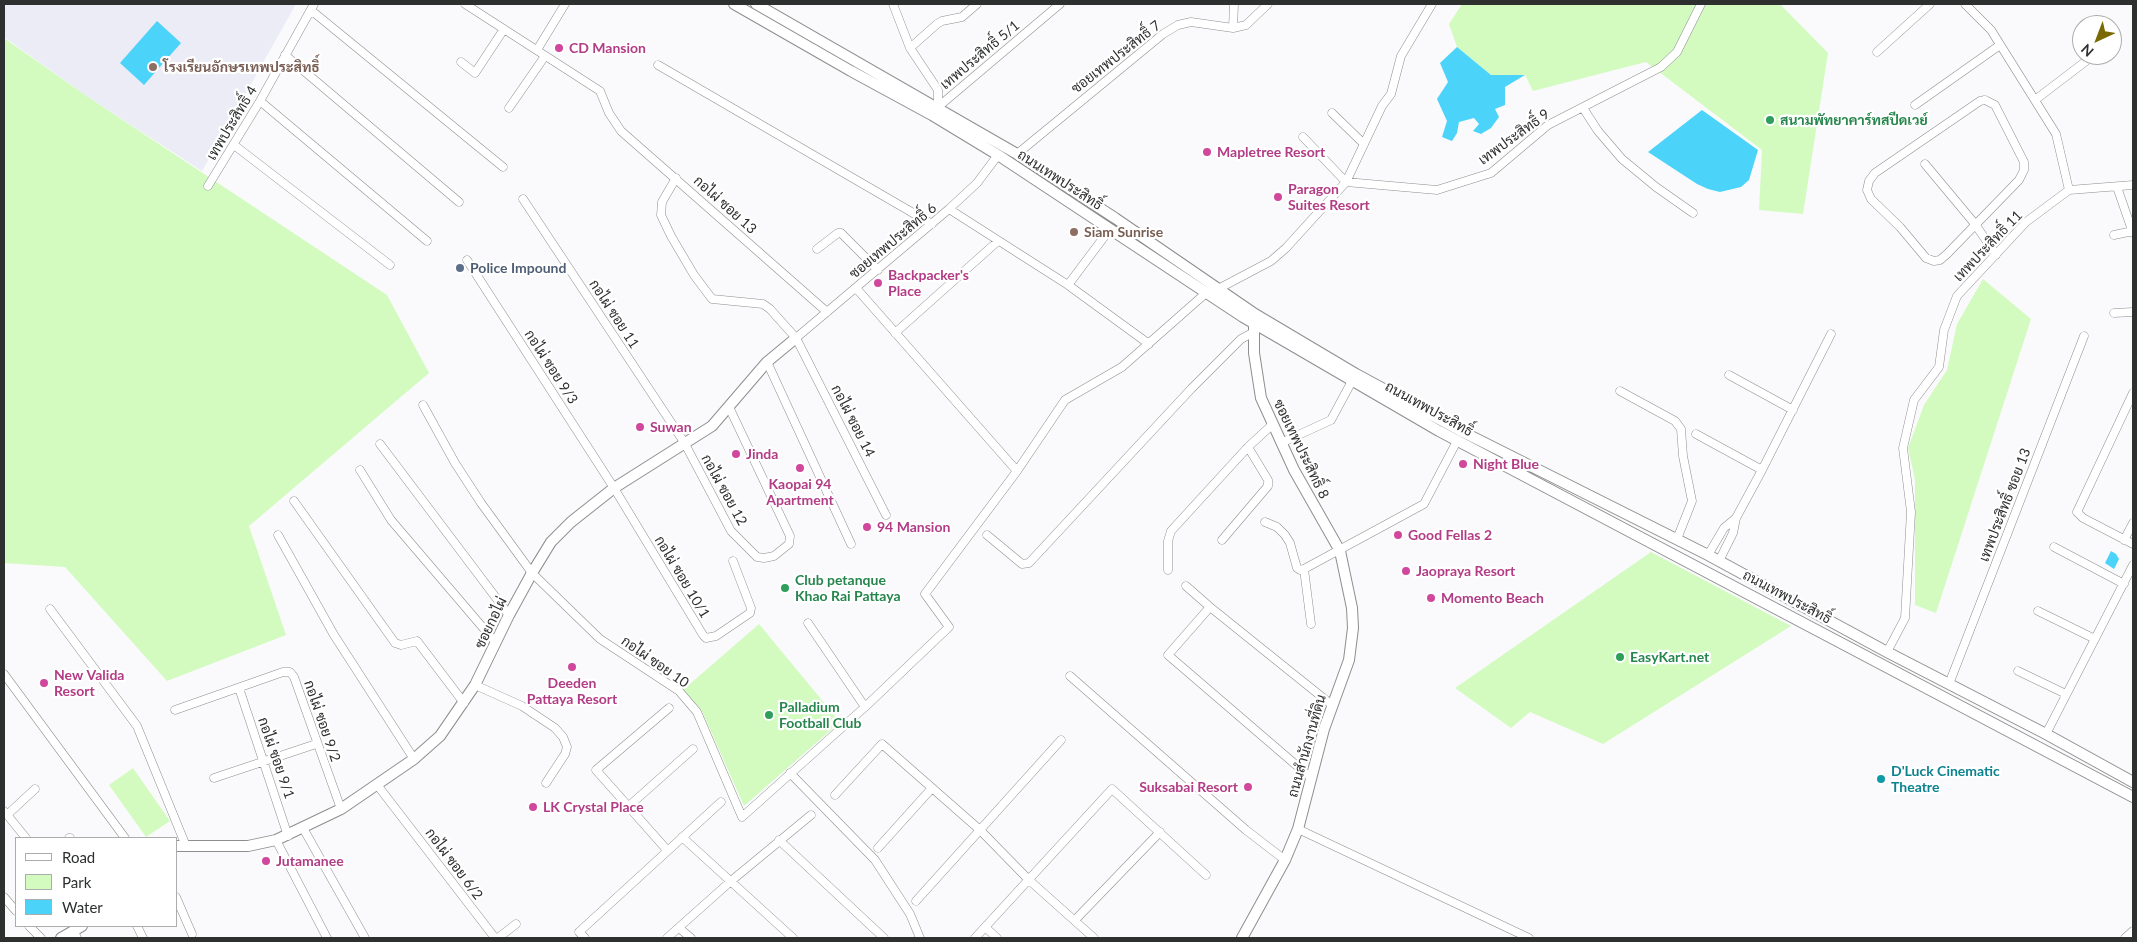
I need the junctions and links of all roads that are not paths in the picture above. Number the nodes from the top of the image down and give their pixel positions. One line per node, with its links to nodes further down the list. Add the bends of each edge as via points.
1 (465, 4): 16 (street, กอไผ่ ซอย 13)
2 (565, 4): 19 (street)
3 (734, 4): 37 (main road, ถนนเทพประสิทธิ์, via 932,115)
4 (756, 4): 29 (main road, ถนนเทพประสิทธิ์)
5 (893, 4): 18 (street)
6 (977, 4): 18 (street, via 962,17 937,24)
7 (1060, 4): 29 (street, เทพประสิทธิ์ 5/1)
8 (1234, 4): 15 (street)
9 (1268, 4): 15 (street, via 1246,25)
10 (1432, 4): 34 (street, via 1401,56 1391,94)
11 (1700, 4): 31 (street, เทพประสิทธิ์ 9, via 1677,52 1661,67)
12 (1930, 4): 20 (street)
13 (1965, 4): 17 (street, via 1991,30)
14 (313, 7): 21 (street, เทพประสิทธิ์ 4); 39 (street)
15 (1233, 28): 36 (street, ซอยเทพประสิทธิ์ 7, via 1191,22 1178,25)
16 (504, 29): 19 (street, กอไผ่ ซอย 13); 23 (street, via 475,73)
17 (2000, 45): 26 (street); 28 (street)
18 (910, 48): 29 (street, via 938,90)
19 (536, 50): 22 (street, กอไผ่ ซอย 13)
20 (1877, 52)
21 (286, 55): 27 (street, เทพประสิทธิ์ 4); 47 (street)
22 (546, 56): 30 (street); 40 (street, กอไผ่ ซอย 13, via 600,91 621,131)
23 (461, 62)
24 (658, 65): 50 (street)
25 (2081, 65): 26 (street)
26 (2035, 100): 45 (street, via 2056,134)
27 (260, 101): 35 (street, เทพประสิทธิ์ 4); 55 (street)
28 (1915, 105)
29 (938, 107): 36 (main road, ถนนเทพประสิทธิ์)
30 (509, 108)
31 (1583, 108): 41 (street, เทพประสิทธิ์ 9, via 1548,125 1491,173 1437,190); 49 (street, via 1622,159)
32 (1332, 113): 34 (street)
33 (1303, 137): 41 (street)
34 (1364, 144): 41 (street)
35 (234, 145): 43 (street, เทพประสิทธิ์ 4); 60 (street)
36 (1017, 154): 37 (main road); 64 (main road, ถนนเทพประสิทธิ์)
37 (998, 156): 48 (street, ซอยเทพประสิทธิ์ 6); 52 (main road, ถนนเทพประสิทธิ์)
38 (1925, 164): 51 (street)
39 (503, 167)
40 (676, 178): 66 (street, กอไผ่ ซอย 13); 73 (street, กอไผ่ ซอย 14, via 662,202 661,215 694,275 712,299 763,304)
41 (1346, 182): 64 (street, via 1271,261)
42 (2133, 185): 44 (street)
43 (208, 186)
44 (2117, 188): 45 (street); 53 (street)
45 (2069, 190): 58 (street, เทพประสิทธิ์ 11, via 2026,222)
46 (523, 199): 86 (street, กอไผ่ ซอย 11)
47 (460, 202)
48 (949, 209): 50 (street, ซอยเทพประสิทธิ์ 6); 56 (street)
49 (1694, 213)
50 (932, 224): 61 (street, ซอยเทพประสิทธิ์ 6)
51 (1975, 224): 51 (street, via 2019,180 2025,166 1995,105 1986,100 1875,173 1867,190 1871,199 1926,258 1934,261 1948,254); 58 (street)
52 (1110, 229): 62 (street); 65 (main road, ถนนเทพประสิทธิ์)
53 (2133, 232): 54 (street)
54 (2114, 235)
55 (427, 241)
56 (998, 241): 62 (street); 70 (street)
57 (817, 249): 61 (street, via 842,233)
58 (1996, 254): 125 (street, เทพประสิทธิ์ 11, via 1957,296 1944,330 1939,367 1914,400 1903,448 1911,512 1905,618)
59 (468, 260): 93 (street, กอไผ่ ซอย 9/3)
60 (390, 265)
61 (878, 270): 63 (street, ซอยเทพประสิทธิ์ 6)
62 (1068, 285): 74 (street)
63 (856, 288): 66 (street, ซอยเทพประสิทธิ์ 6); 70 (street)
64 (1218, 289): 69 (main road, ถนนเทพประสิทธิ์)
65 (1206, 293): 69 (main road, ถนนเทพประสิทธิ์); 74 (street)
66 (826, 312): 73 (street, ซอยเทพประสิทธิ์ 6)
67 (2133, 312): 68 (street)
68 (2114, 313)
69 (1256, 324): 77 (main road, ถนนเทพประสิทธิ์); 83 (main road, ซอยเทพประสิทธิ์ 8, via 1254,353 1261,398); 100 (street, via 1029,563 1022,564); 101 (main road, ถนนเทพประสิทธิ์)
70 (895, 333): 92 (street)
71 (1831, 334): 82 (street)
72 (2084, 336): 129 (street, เทพประสิทธิ์ ซอย 13)
73 (796, 338): 75 (main road, ซอยกอไผ่); 95 (street, กอไผ่ ซอย 14)
74 (1149, 344): 92 (street, via 1122,367 1065,400)
75 (767, 362): 81 (main road, ซอยกอไผ่); 104 (street)
76 (1729, 375): 82 (street)
77 (1352, 382): 85 (main road, ถนนเทพประสิทธิ์); 87 (street, via 1331,420)
78 (1620, 391): 101 (street, via 1675,421 1682,429 1682,456 1692,501)
79 (2133, 393): 103 (street, via 2077,512)
80 (423, 405): 114 (street, via 455,463)
81 (729, 407): 86 (main road, ซอยกอไผ่, via 712,426); 86 (street, กอไผ่ ซอย 12, via 790,536 788,544 774,556 757,557 725,521)
82 (1793, 410): 91 (street)
83 (1273, 424): 87 (main road, ซอยเทพประสิทธิ์ 8); 89 (street)
84 (1696, 434): 91 (street)
85 (1457, 441): 107 (street, via 1424,504); 153 (main road, ถนนเทพประสิทธิ์)
86 (684, 442): 93 (main road, ซอยกอไผ่)
87 (1281, 443): 107 (main road, ซอยเทพประสิทธิ์ 8)
88 (380, 444): 120 (street)
89 (1248, 447): 102 (street, via 1268,480 1268,486); 113 (street, via 1171,531)
90 (360, 470): 124 (street, via 391,520)
91 (1762, 470): 96 (street)
92 (1018, 471): 135 (street, via 925,594 949,627)
93 (614, 488): 109 (street, กอไผ่ ซอย 10/1, via 706,638 716,636 750,613 751,608); 114 (main road, ซอยกอไผ่, via 551,542)
94 (294, 502): 133 (street, via 395,643 401,645 417,641)
95 (886, 515)
96 (1736, 518): 108 (street, via 1724,528); 110 (street, via 1733,533)
97 (1265, 522): 112 (street, via 1277,526 1290,543 1297,568)
98 (2133, 523): 103 (street)
99 (278, 535): 142 (street, via 334,635)
100 (987, 535)
101 (1677, 539): 108 (main road, ถนนเทพประสิทธิ์)
102 (1222, 540)
103 (2124, 540): 105 (street)
104 (851, 544)
105 (2133, 544)
106 (2054, 547): 115 (street)
107 (1340, 551): 112 (street); 134 (main road, ถนนสำนักงานที่ดิน, via 1353,628 1349,660)
108 (1708, 555): 110 (main road, ถนนเทพประสิทธิ์)
109 (733, 561)
110 (1718, 561): 125 (main road, ถนนเทพประสิทธิ์)
111 (2133, 565): 115 (street)
112 (1304, 569): 122 (street)
113 (1168, 570)
114 (532, 573): 120 (main road, ซอยกอไผ่); 144 (street, กอไผ่ ซอย 10, via 600,639 679,691 697,712 742,817)
115 (2124, 584): 123 (street)
116 (1186, 586): 117 (street)
117 (1210, 606): 134 (street); 145 (street, via 1168,654)
118 (50, 609): 167 (street, via 137,726)
119 (2038, 611): 123 (street)
120 (509, 615): 124 (main road, ซอยกอไผ่)
121 (808, 623): 135 (street)
122 (1311, 624)
123 (2095, 639): 132 (street)
124 (496, 643): 130 (main road, ซอยกอไผ่)
125 (1887, 652): 129 (main road, ถนนเทพประสิทธิ์)
126 (2018, 671): 132 (street)
127 (4, 674): 166 (street)
128 (1070, 676): 173 (street, via 1246,830)
129 (1949, 684): 138 (main road, ถนนเทพประสิทธิ์)
130 (475, 685): 133 (main road, ซอยกอไผ่); 148 (street, via 522,706 563,737 567,746 565,754)
131 (239, 688): 137 (street, กอไผ่ ซอย 9/2); 140 (street, กอไผ่ ซอย 9/2, via 290,672); 143 (street, กอไผ่ ซอย 9/1)
132 (2066, 694): 138 (street)
133 (464, 703): 142 (main road, ซอยกอไผ่, via 440,736)
134 (1332, 705): 145 (main road, ถนนสำนักงานที่ดิน)
135 (865, 707): 144 (street)
136 (669, 708): 155 (street, via 596,770)
137 (175, 710)
138 (2046, 734): 147 (main road, ถนนเทพประสิทธิ์)
139 (1060, 740): 161 (street)
140 (316, 744): 143 (street); 156 (street, กอไผ่ ซอย 9/2)
141 (693, 749): 155 (street)
142 (414, 759): 149 (main road, ซอยกอไผ่)
143 (264, 761): 146 (street); 163 (street, กอไผ่ ซอย 9/1)
144 (790, 773): 198 (street, via 874,860 910,914)
145 (1310, 777): 160 (main road, ถนนสำนักงานที่ดิน)
146 (214, 778)
147 (2133, 782)
148 (546, 783)
149 (378, 786): 156 (main road, ซอยกอไผ่); 182 (street, กอไผ่ ซอย 6/2, via 494,938)
150 (932, 788): 152 (street, via 882,744); 161 (street); 171 (street)
151 (35, 789): 157 (street)
152 (835, 795)
153 (2133, 797)
154 (721, 802): 164 (street)
155 (630, 806): 172 (street)
156 (341, 809): 159 (main road, ซอยกอไผ่)
157 (6, 813): 165 (street)
158 (811, 815): 169 (street)
159 (303, 828): 163 (main road, ซอยกอไผ่); 192 (street)
160 (1298, 829): 173 (main road, ถนนสำนักงานที่ดิน); 203 (street)
161 (980, 830): 175 (street); 178 (street)
162 (1160, 832): 174 (street); 175 (street, via 1112,789); 181 (street)
163 (288, 836): 168 (main road, ซอยกอไผ่)
164 (682, 836): 172 (street); 176 (street)
165 (25, 837)
166 (124, 837)
167 (178, 837)
168 (276, 840): 170 (main road, ซอยกอไผ่, via 248,846); 191 (street)
169 (779, 840): 176 (street); 197 (street)
170 (181, 846)
171 (878, 848)
172 (667, 850): 193 (street, via 579,932)
173 (1285, 860): 202 (main road, ถนนสำนักงานที่ดิน)
174 (1206, 875)
175 (1029, 880): 181 (street); 184 (street)
176 (731, 881): 185 (street); 196 (street)
177 (4, 897): 180 (street)
178 (916, 901)
179 (178, 902): 188 (street)
180 (15, 910)
181 (1075, 920): 201 (street)
182 (516, 924)
183 (30, 927): 189 (street)
184 (985, 927): 199 (street); 200 (street)
185 (679, 928): 194 (street); 195 (street)
186 (2133, 931): 204 (street)
187 (78, 932): 190 (main road)
188 (192, 934)
189 (41, 938)
190 (61, 938)
191 (327, 938)
192 (365, 938)
193 (585, 938)
194 (667, 938)
195 (691, 938)
196 (793, 938)
197 (884, 938)
198 (920, 938)
199 (975, 938)
200 (997, 938)
201 (1094, 938)
202 (1242, 938)
203 (1529, 938)
204 (2125, 938)

